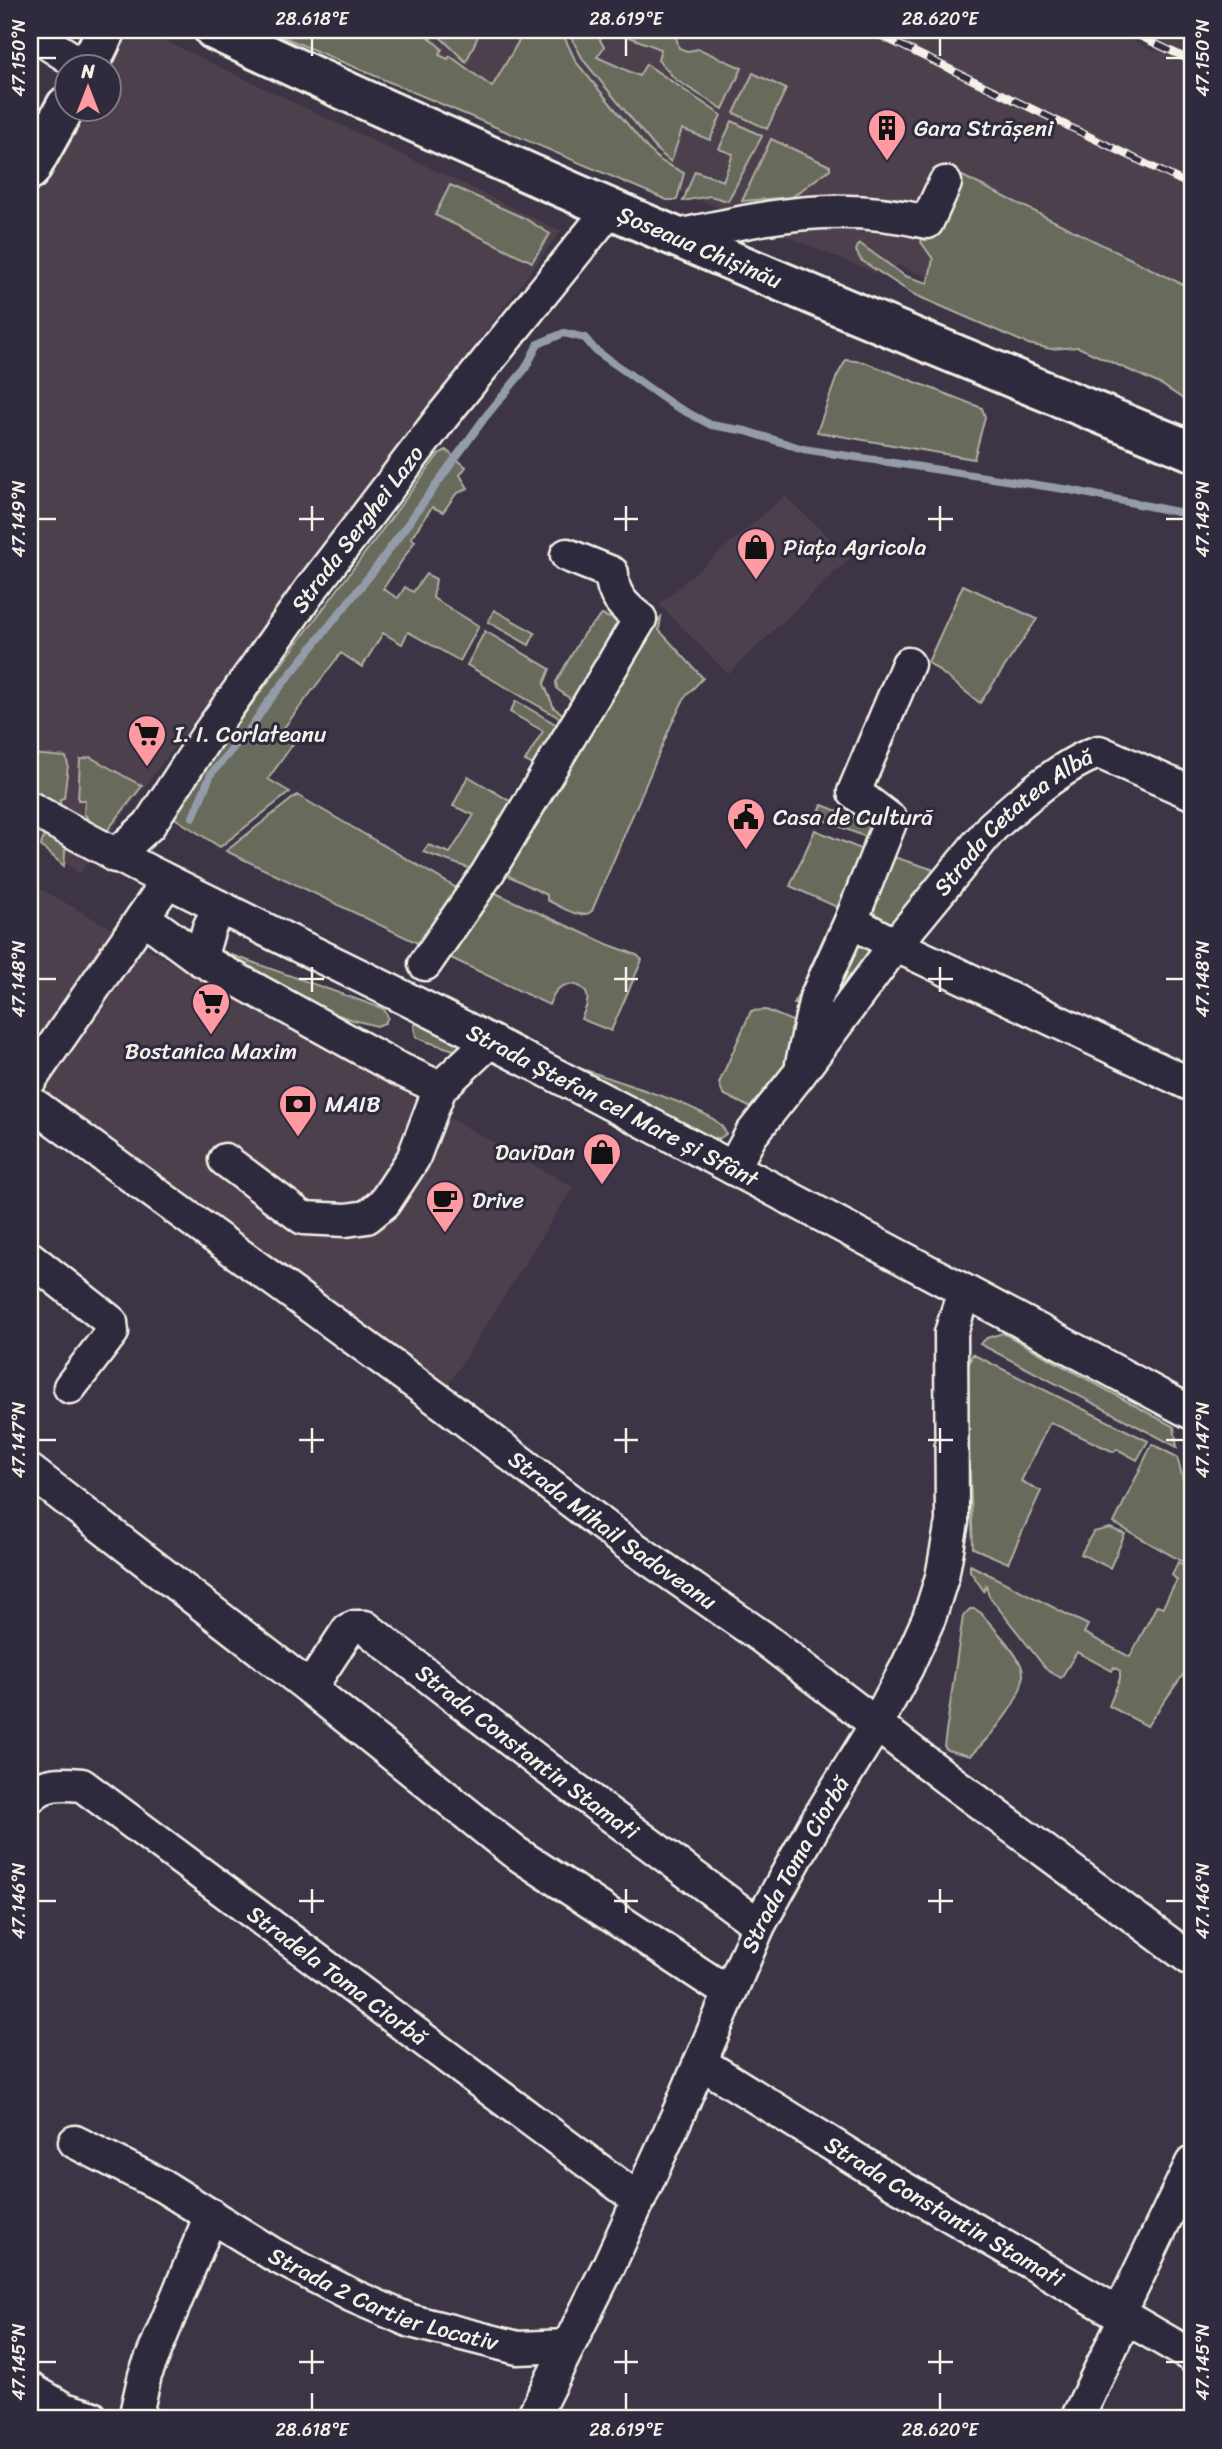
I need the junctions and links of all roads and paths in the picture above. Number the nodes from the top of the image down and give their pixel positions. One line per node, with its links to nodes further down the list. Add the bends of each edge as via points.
1 (106, 30): 5 (main road)
2 (214, 30): 9 (main road, Șoseaua Chișinău)
3 (30, 32): 4 (street)
4 (61, 52)
5 (96, 52)
6 (57, 122): 7 (main road)
7 (30, 170)
8 (945, 183): 10 (street, via 927,222 894,214 799,212)
9 (611, 208): 10 (main road, Șoseaua Chișinău); 16 (street, Strada Serghei Lazo, via 442,417 311,589 149,825)
10 (678, 236): 11 (main road, Șoseaua Chișinău)
11 (1192, 451)
12 (567, 555): 23 (street, via 612,573 621,602 640,619 483,880)
13 (908, 664): 20 (street, via 854,792 891,820)
14 (1192, 793): 21 (street, Strada Cetatea Albă, via 1098,752 1083,757 992,827)
15 (30, 808): 16 (street, Strada Ștefan cel Mare și Sfânt)
16 (116, 856): 17 (street, Strada Ștefan cel Mare și Sfânt)
17 (167, 882): 18 (street, Strada Ștefan cel Mare și Sfânt); 19 (street)
18 (219, 908): 22 (street); 24 (street, Strada Ștefan cel Mare și Sfânt)
19 (143, 917): 22 (street); 26 (street)
20 (851, 921): 21 (street); 25 (street, via 816,998)
21 (895, 945): 25 (street, Strada Cetatea Albă); 27 (street)
22 (200, 959): 28 (street, via 395,1068)
23 (425, 964)
24 (490, 1041): 28 (street); 31 (street, Strada Ștefan cel Mare și Sfânt)
25 (800, 1073): 31 (street, Strada Cetatea Albă, via 751,1135)
26 (30, 1080)
27 (1192, 1085)
28 (440, 1088): 30 (street, via 414,1159 384,1203 367,1217 303,1218)
29 (30, 1102): 38 (street, Strada Mihail Sadoveanu)
30 (225, 1160)
31 (733, 1168): 33 (street, Strada Ștefan cel Mare și Sfânt)
32 (30, 1258): 34 (street, via 111,1322 112,1332)
33 (964, 1290): 35 (street, Strada Ștefan cel Mare și Sfânt); 38 (street, Strada Toma Ciorbă, via 951,1333 952,1522 942,1577 913,1654)
34 (70, 1387)
35 (1192, 1413)
36 (30, 1471): 37 (street)
37 (310, 1688): 40 (street, Strada Constantin Stamati, via 348,1630 365,1627); 42 (street, via 513,1851)
38 (876, 1725): 40 (street, Strada Toma Ciorbă); 41 (street, Strada Mihail Sadoveanu)
39 (30, 1797): 46 (street, Stradela Toma Ciorbă, via 59,1782 82,1785)
40 (759, 1925): 42 (street, Strada Toma Ciorbă)
41 (1192, 1960)
42 (729, 1993): 43 (street, Strada Toma Ciorbă)
43 (701, 2063): 46 (street, Strada Toma Ciorbă); 48 (street, Strada Constantin Stamati)
44 (75, 2142): 47 (street, Strada 2 Cartier Locativ)
45 (1192, 2163): 48 (street)
46 (639, 2200): 49 (street, Strada Toma Ciorbă)
47 (211, 2216): 49 (street, Strada 2 Cartier Locativ, via 274,2255 411,2320 518,2348); 52 (street, via 145,2375)
48 (1122, 2316): 50 (street, Strada Constantin Stamati); 54 (street)
49 (568, 2346): 53 (street, Strada Toma Ciorbă)
50 (1192, 2356)
51 (30, 2389): 52 (street, via 64,2409)
52 (114, 2419)
53 (532, 2419)
54 (1077, 2419)

